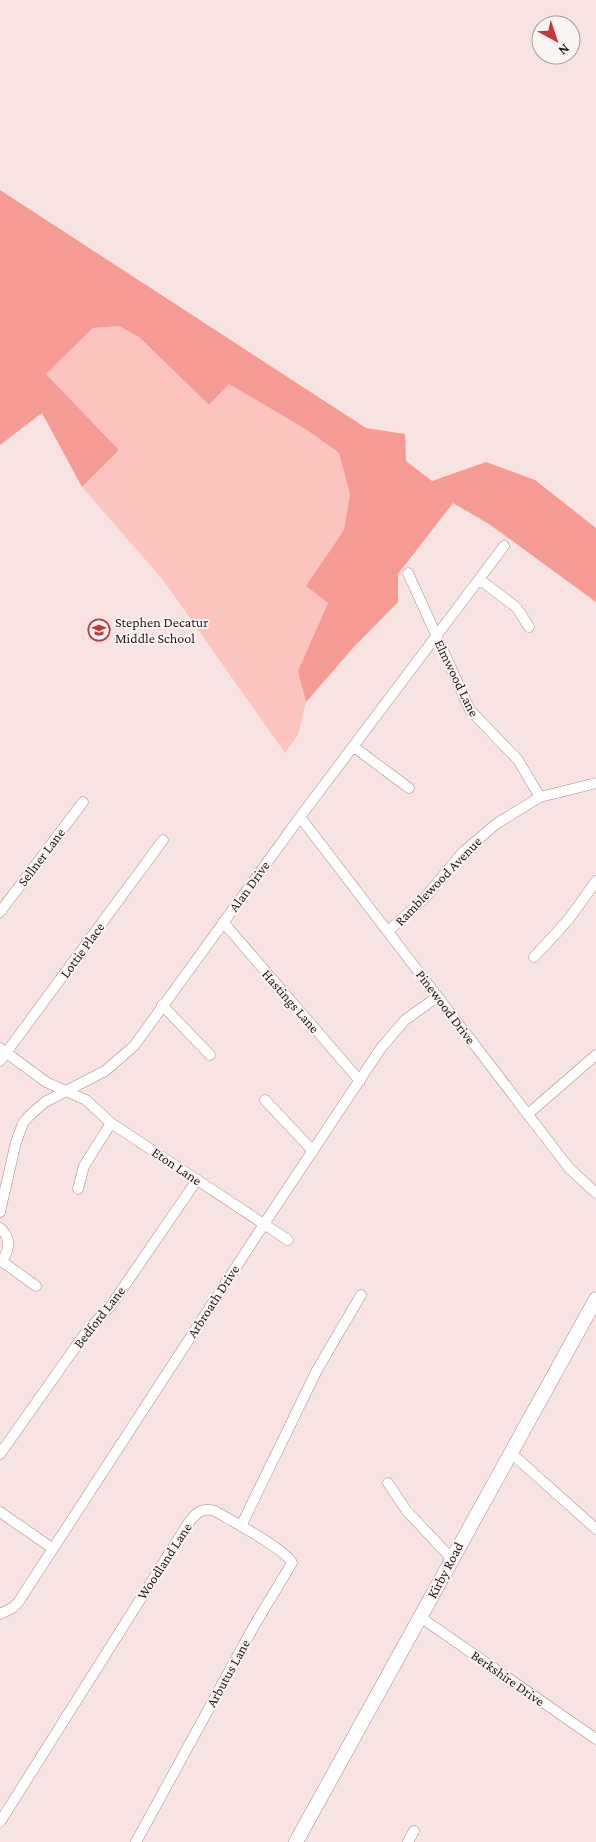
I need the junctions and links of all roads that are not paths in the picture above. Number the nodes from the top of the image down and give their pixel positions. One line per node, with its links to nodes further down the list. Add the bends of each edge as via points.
1 (504, 546): 3 (street, Alan Drive)
2 (408, 573): 5 (street, Elmwood Lane)
3 (479, 579): 4 (street, via 517,608); 5 (street, Alan Drive)
4 (529, 627)
5 (436, 635): 6 (street, Alan Drive); 9 (street, Elmwood Lane, via 473,714 518,760)
6 (354, 747): 8 (street); 11 (street, Alan Drive)
7 (596, 783): 9 (street, Ramblewood Avenue)
8 (408, 788)
9 (540, 797): 16 (street, Ramblewood Avenue, via 474,842 423,900)
10 (82, 802): 14 (street, Sellner Lane)
11 (300, 817): 15 (street, Alan Drive); 16 (street, Pinewood Drive)
12 (163, 840): 20 (street, Lottie Place)
13 (596, 882): 17 (street, via 564,926)
14 (1, 906)
15 (223, 922): 19 (street, Alan Drive); 23 (street, Hastings Lane)
16 (388, 932): 18 (street, Pinewood Drive)
17 (534, 957)
18 (437, 997): 23 (street, Arbroath Drive, via 399,1026); 26 (street, Pinewood Drive)
19 (162, 1006): 21 (street); 24 (street, Alan Drive, via 122,1058)
20 (2, 1054): 24 (street, Eton Lane)
21 (210, 1055)
22 (596, 1055): 26 (street)
23 (360, 1081): 28 (street, Arbroath Drive)
24 (66, 1092): 27 (street, Eton Lane, via 86,1100); 32 (street, Alan Drive, via 45,1102 23,1124 11,1160)
25 (265, 1100): 28 (street)
26 (528, 1114): 31 (street, Pinewood Drive, via 569,1168)
27 (111, 1124): 29 (street, Eton Lane); 30 (street, via 84,1166)
28 (313, 1151): 33 (street, Arbroath Drive)
29 (197, 1180): 33 (street, Eton Lane); 41 (street, Bedford Lane, via 112,1304 84,1335)
30 (78, 1189)
31 (596, 1193)
32 (0, 1212)
33 (264, 1224): 35 (street, Eton Lane); 46 (street, Arbroath Drive)
34 (0, 1228): 36 (street, via 9,1246)
35 (288, 1240)
36 (1, 1260): 37 (street)
37 (36, 1286)
38 (361, 1295): 44 (street, via 313,1378)
39 (596, 1299): 40 (main road, Kirby Road)
40 (510, 1452): 45 (street); 47 (main road, Kirby Road)
41 (0, 1454)
42 (388, 1483): 47 (street, via 406,1510)
43 (0, 1512): 46 (street)
44 (240, 1526): 51 (street, Woodland Lane, via 208,1509 195,1515); 53 (street, Arbutus Lane, via 288,1557 292,1563)
45 (596, 1529)
46 (52, 1548): 48 (street, Arbroath Drive, via 19,1601)
47 (451, 1558): 49 (main road, Kirby Road)
48 (0, 1614)
49 (420, 1617): 50 (street, Berkshire Drive); 54 (main road, Kirby Road)
50 (596, 1738)
51 (0, 1822)
52 (414, 1831): 55 (street)
53 (136, 1842)
54 (296, 1842)
55 (408, 1842)

